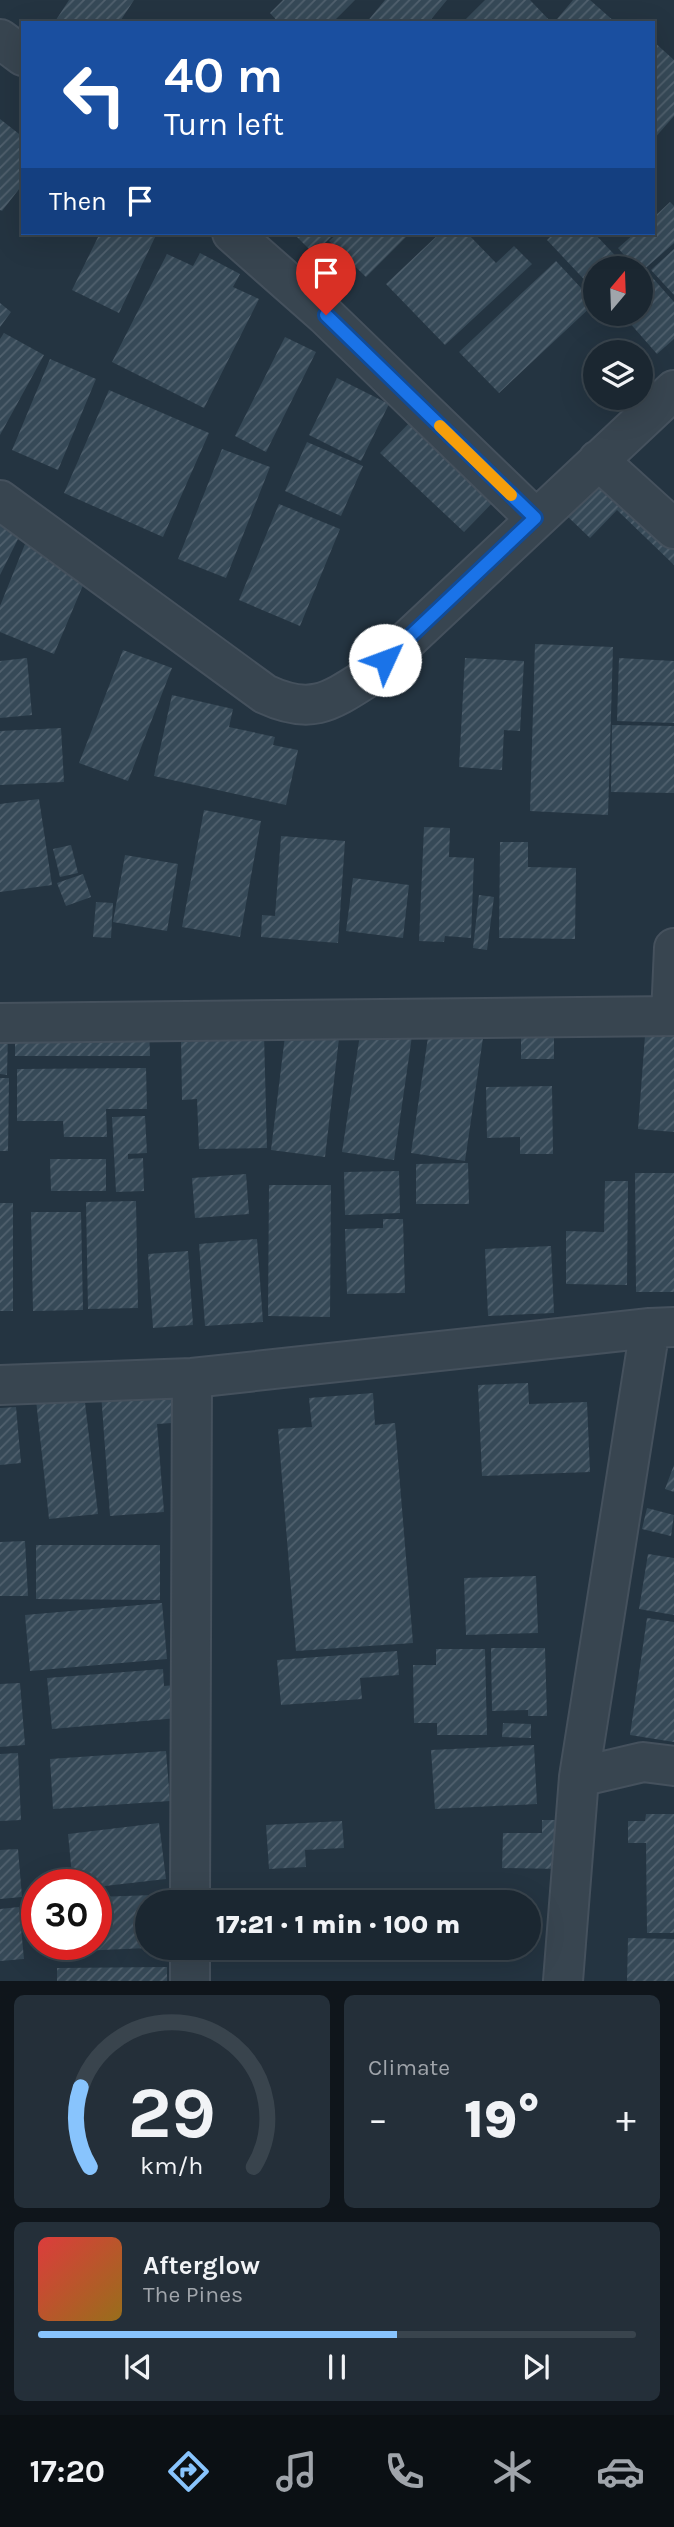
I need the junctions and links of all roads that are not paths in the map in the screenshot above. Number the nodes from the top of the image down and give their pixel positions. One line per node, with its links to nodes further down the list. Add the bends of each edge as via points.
1 (0, 39): 2 (street)
2 (21, 55)
3 (234, 235): 7 (street, via 326,315)
4 (674, 390): 5 (street)
5 (598, 460): 7 (street); 8 (street)
6 (0, 500): 7 (street, via 265,694 305,705 333,700 367,678)
7 (535, 518)
8 (674, 529)
9 (674, 948): 10 (street)
10 (672, 1016): 11 (street)
11 (0, 1023)
12 (662, 1328): 13 (street); 16 (street)
13 (192, 1378): 14 (street); 17 (street)
14 (0, 1385)
15 (674, 1766): 16 (street, via 643,1762)
16 (579, 1777): 20 (street)
17 (190, 1890)
18 (190, 1960): 19 (street)
19 (190, 1981)
20 (563, 1981)

